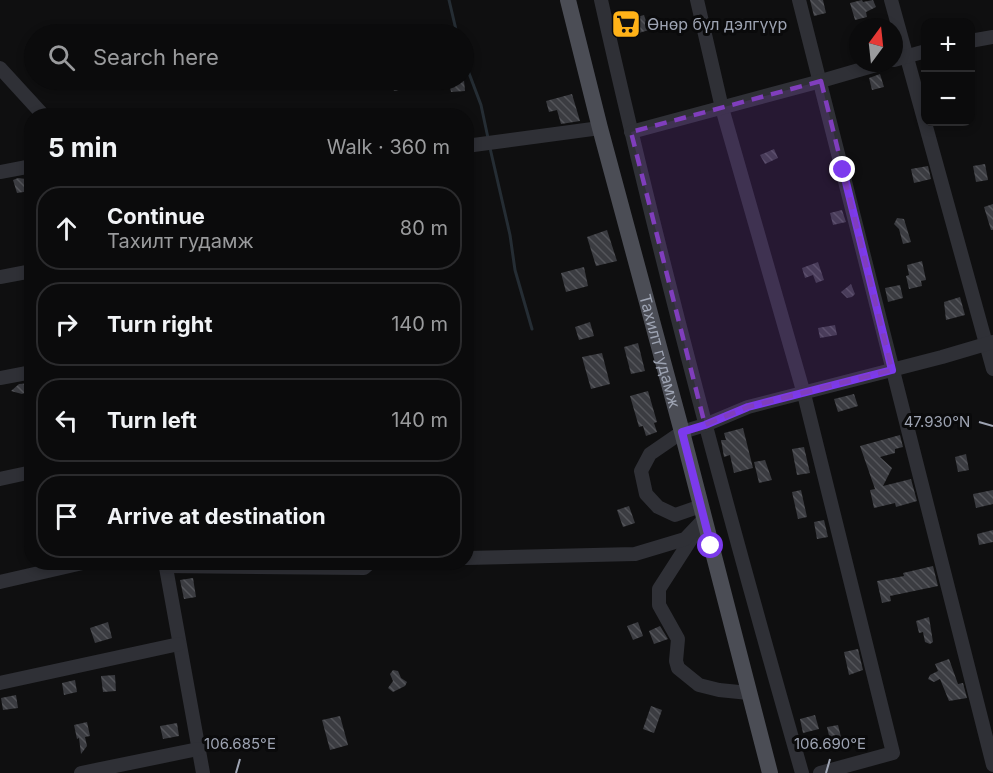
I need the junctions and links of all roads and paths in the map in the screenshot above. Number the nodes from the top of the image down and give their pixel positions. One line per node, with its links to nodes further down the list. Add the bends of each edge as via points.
1 (570, 0): 17 (main road, Тахилт гудамж)
2 (601, 0): 18 (street)
3 (697, 0): 16 (street)
4 (799, 0): 14 (street)
5 (891, 0): 6 (street)
6 (894, 18)
7 (993, 37): 8 (street)
8 (975, 40)
9 (921, 52): 10 (street)
10 (903, 57)
11 (0, 68): 15 (street)
12 (903, 68): 24 (street)
13 (852, 72): 14 (street)
14 (821, 81): 16 (street); 26 (street)
15 (37, 108)
16 (722, 108): 18 (street); 29 (street)
17 (600, 128): 19 (street); 31 (main road, Тахилт гудамж)
18 (631, 132): 30 (street)
19 (474, 145)
20 (24, 168): 21 (street)
21 (0, 172)
22 (24, 272): 23 (street)
23 (0, 277)
24 (989, 343): 25 (street); 26 (street)
25 (993, 369)
26 (892, 370): 29 (street); 43 (street)
27 (24, 374): 28 (street)
28 (0, 378)
29 (804, 394): 30 (street, via 748,407); 48 (street, via 893,753)
30 (705, 425): 31 (street); 47 (street)
31 (682, 432): 34 (main road, Тахилт гудамж); 34 (street, via 650,454 641,471 646,494 657,507 675,516)
32 (24, 474): 33 (street)
33 (0, 479)
34 (703, 512): 35 (street, via 685,539 635,554); 41 (main road, Тахилт гудамж); 41 (street, via 659,589 659,605 678,639 676,661 680,671 699,685)
35 (474, 558)
36 (52, 570): 38 (street)
37 (166, 570): 39 (street)
38 (0, 582)
39 (179, 644): 40 (street); 42 (street)
40 (0, 683)
41 (749, 693): 46 (main road, Тахилт гудамж)
42 (198, 749): 44 (street); 45 (street)
43 (993, 765)
44 (81, 773)
45 (203, 773)
46 (770, 773)
47 (802, 773)
48 (820, 773)

